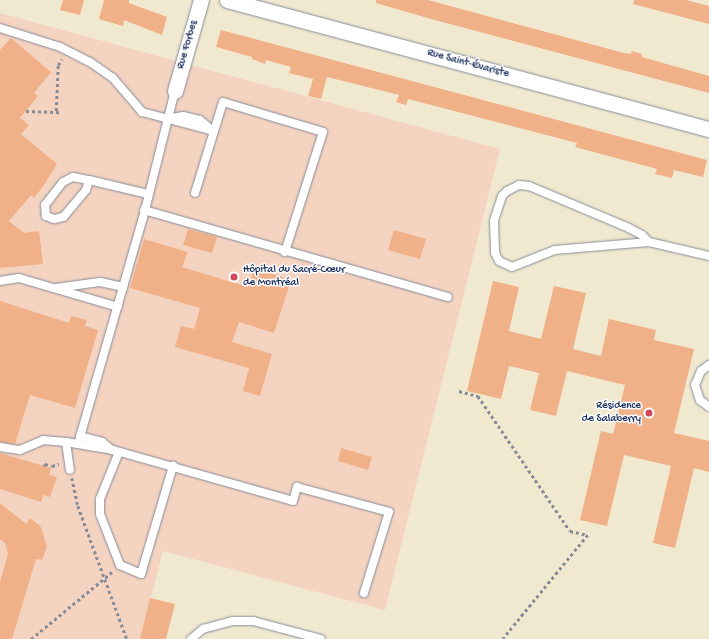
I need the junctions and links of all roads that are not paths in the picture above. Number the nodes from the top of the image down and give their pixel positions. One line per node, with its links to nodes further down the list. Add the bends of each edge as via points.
1 (201, 0): 4 (street, Rue Forbes)
2 (227, 0): 6 (street, Rue Saint-Évariste)
3 (0, 28): 5 (lane, via 80,57 113,78 142,112)
4 (175, 91): 5 (lane)
5 (166, 120): 7 (lane, via 183,116 200,120); 10 (lane)
6 (709, 129)
7 (214, 131): 9 (lane); 13 (lane, via 223,102 323,132)
8 (89, 180): 8 (lane, via 68,178 45,205 46,216 54,219 63,217 86,190); 10 (lane)
9 (195, 193)
10 (148, 194): 11 (lane)
11 (144, 210): 13 (lane); 16 (lane)
12 (649, 242): 12 (lane, via 629,228 529,186 519,185 507,191 502,196 494,221 495,253 499,261 512,267 555,250); 14 (lane)
13 (285, 252): 18 (lane)
14 (709, 256)
15 (0, 281): 17 (lane, via 19,278)
16 (123, 287): 17 (lane, via 100,282); 19 (lane)
17 (53, 288): 19 (lane)
18 (448, 297)
19 (118, 307): 22 (lane)
20 (709, 365): 21 (lane, via 700,371 695,385 700,400)
21 (709, 407)
22 (79, 440): 23 (lane); 25 (lane)
23 (66, 442): 24 (lane, via 43,440 20,450); 26 (lane)
24 (0, 447)
25 (116, 451): 27 (lane); 27 (lane, via 100,499 100,514 120,565 141,574)
26 (68, 466)
27 (173, 466): 28 (lane, via 293,501 297,487 389,512)
28 (364, 593)
29 (191, 639): 30 (lane, via 203,629 233,621 253,621)
30 (321, 639)

